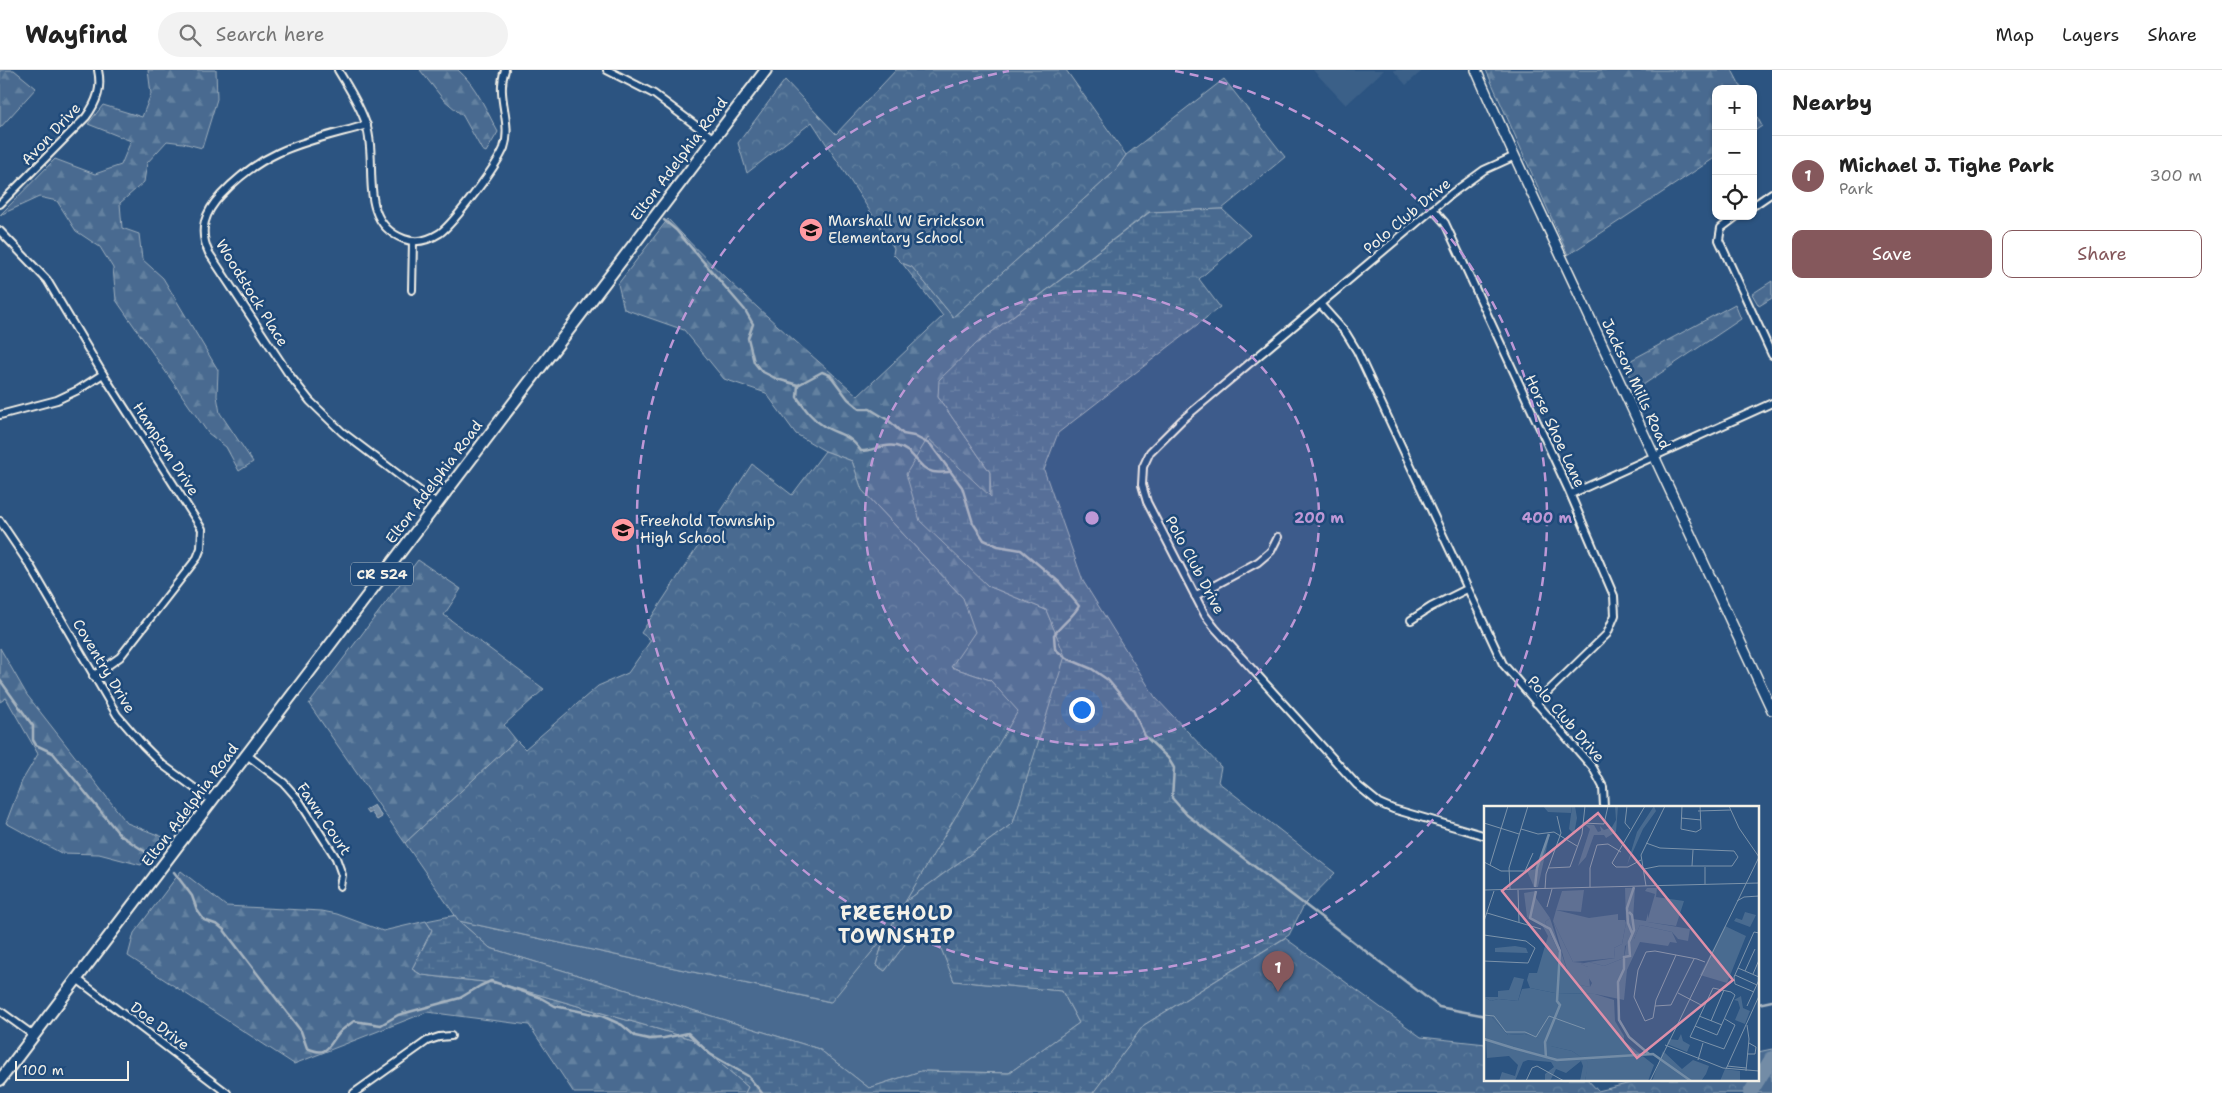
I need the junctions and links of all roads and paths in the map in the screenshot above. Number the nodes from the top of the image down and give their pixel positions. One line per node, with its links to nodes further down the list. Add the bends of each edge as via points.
1 (98, 70): 12 (street, Avon Drive, via 99,90 93,108)
2 (338, 70): 7 (street)
3 (505, 70): 16 (street, via 500,89 507,132 500,158 446,228 434,237)
4 (607, 70): 8 (street, via 654,94)
5 (766, 70): 8 (main road, Elton Adelphia Road / CR 524)
6 (1476, 70): 9 (main road, Jackson Mills Road)
7 (367, 125): 16 (street, via 378,218 389,230); 25 (street, Woodstock Place, via 285,148 252,166 212,205 205,219 204,239 214,261 310,401 342,432)
8 (714, 139): 25 (main road, Elton Adelphia Road / CR 524)
9 (1515, 156): 13 (street, Polo Club Drive, via 1472,178); 23 (main road, Jackson Mills Road)
10 (1772, 193): 11 (street)
11 (1757, 203)
12 (0, 204)
13 (1433, 209): 18 (street, Polo Club Drive); 24 (street, Horse Shoe Lane, via 1445,223)
14 (1731, 220): 19 (street, via 1719,233 1719,240)
15 (0, 231): 20 (street, Hampton Drive, via 48,280)
16 (412, 242): 17 (street)
17 (412, 290)
18 (1321, 305): 28 (street, Polo Club Drive, via 1357,351); 29 (street, Polo Club Drive, via 1182,420 1147,457 1142,473 1144,495)
19 (1772, 355)
20 (103, 374): 22 (street, via 62,398); 31 (street, Hampton Drive, via 200,524 203,539 196,558 120,658)
21 (1772, 403): 23 (street)
22 (0, 415)
23 (1654, 456): 24 (street); 33 (main road, Jackson Mills Road)
24 (1571, 494): 32 (street, Horse Shoe Lane, via 1613,591 1614,615 1602,640)
25 (437, 504): 34 (main road, Elton Adelphia Road / CR 524)
26 (0, 521): 31 (street, Coventry Drive, via 31,567)
27 (1278, 537): 29 (street, via 1271,551 1258,562)
28 (1467, 590): 30 (street); 32 (street, Polo Club Drive, via 1503,664)
29 (1195, 596): 37 (street, Polo Club Drive, via 1214,628 1367,794 1393,809)
30 (1411, 620)
31 (93, 676): 35 (street, Coventry Drive, via 117,715 143,745)
32 (1536, 703): 36 (street, Polo Club Drive, via 1598,776 1603,787)
33 (1772, 710)
34 (247, 755): 35 (main road, Elton Adelphia Road / CR 524); 38 (street, Fawn Court, via 284,783 298,799 336,858 342,874)
35 (212, 801): 39 (main road, Elton Adelphia Road / CR 524)
36 (1604, 806)
37 (1484, 835)
38 (340, 886)
39 (77, 979): 41 (main road, Elton Adelphia Road / CR 524); 44 (street, Doe Drive)
40 (0, 1011): 41 (street)
41 (33, 1036): 43 (main road, Elton Adelphia Road / CR 524)
42 (451, 1036): 45 (street, via 439,1036 427,1042)
43 (0, 1080)
44 (227, 1093)
45 (354, 1093)

